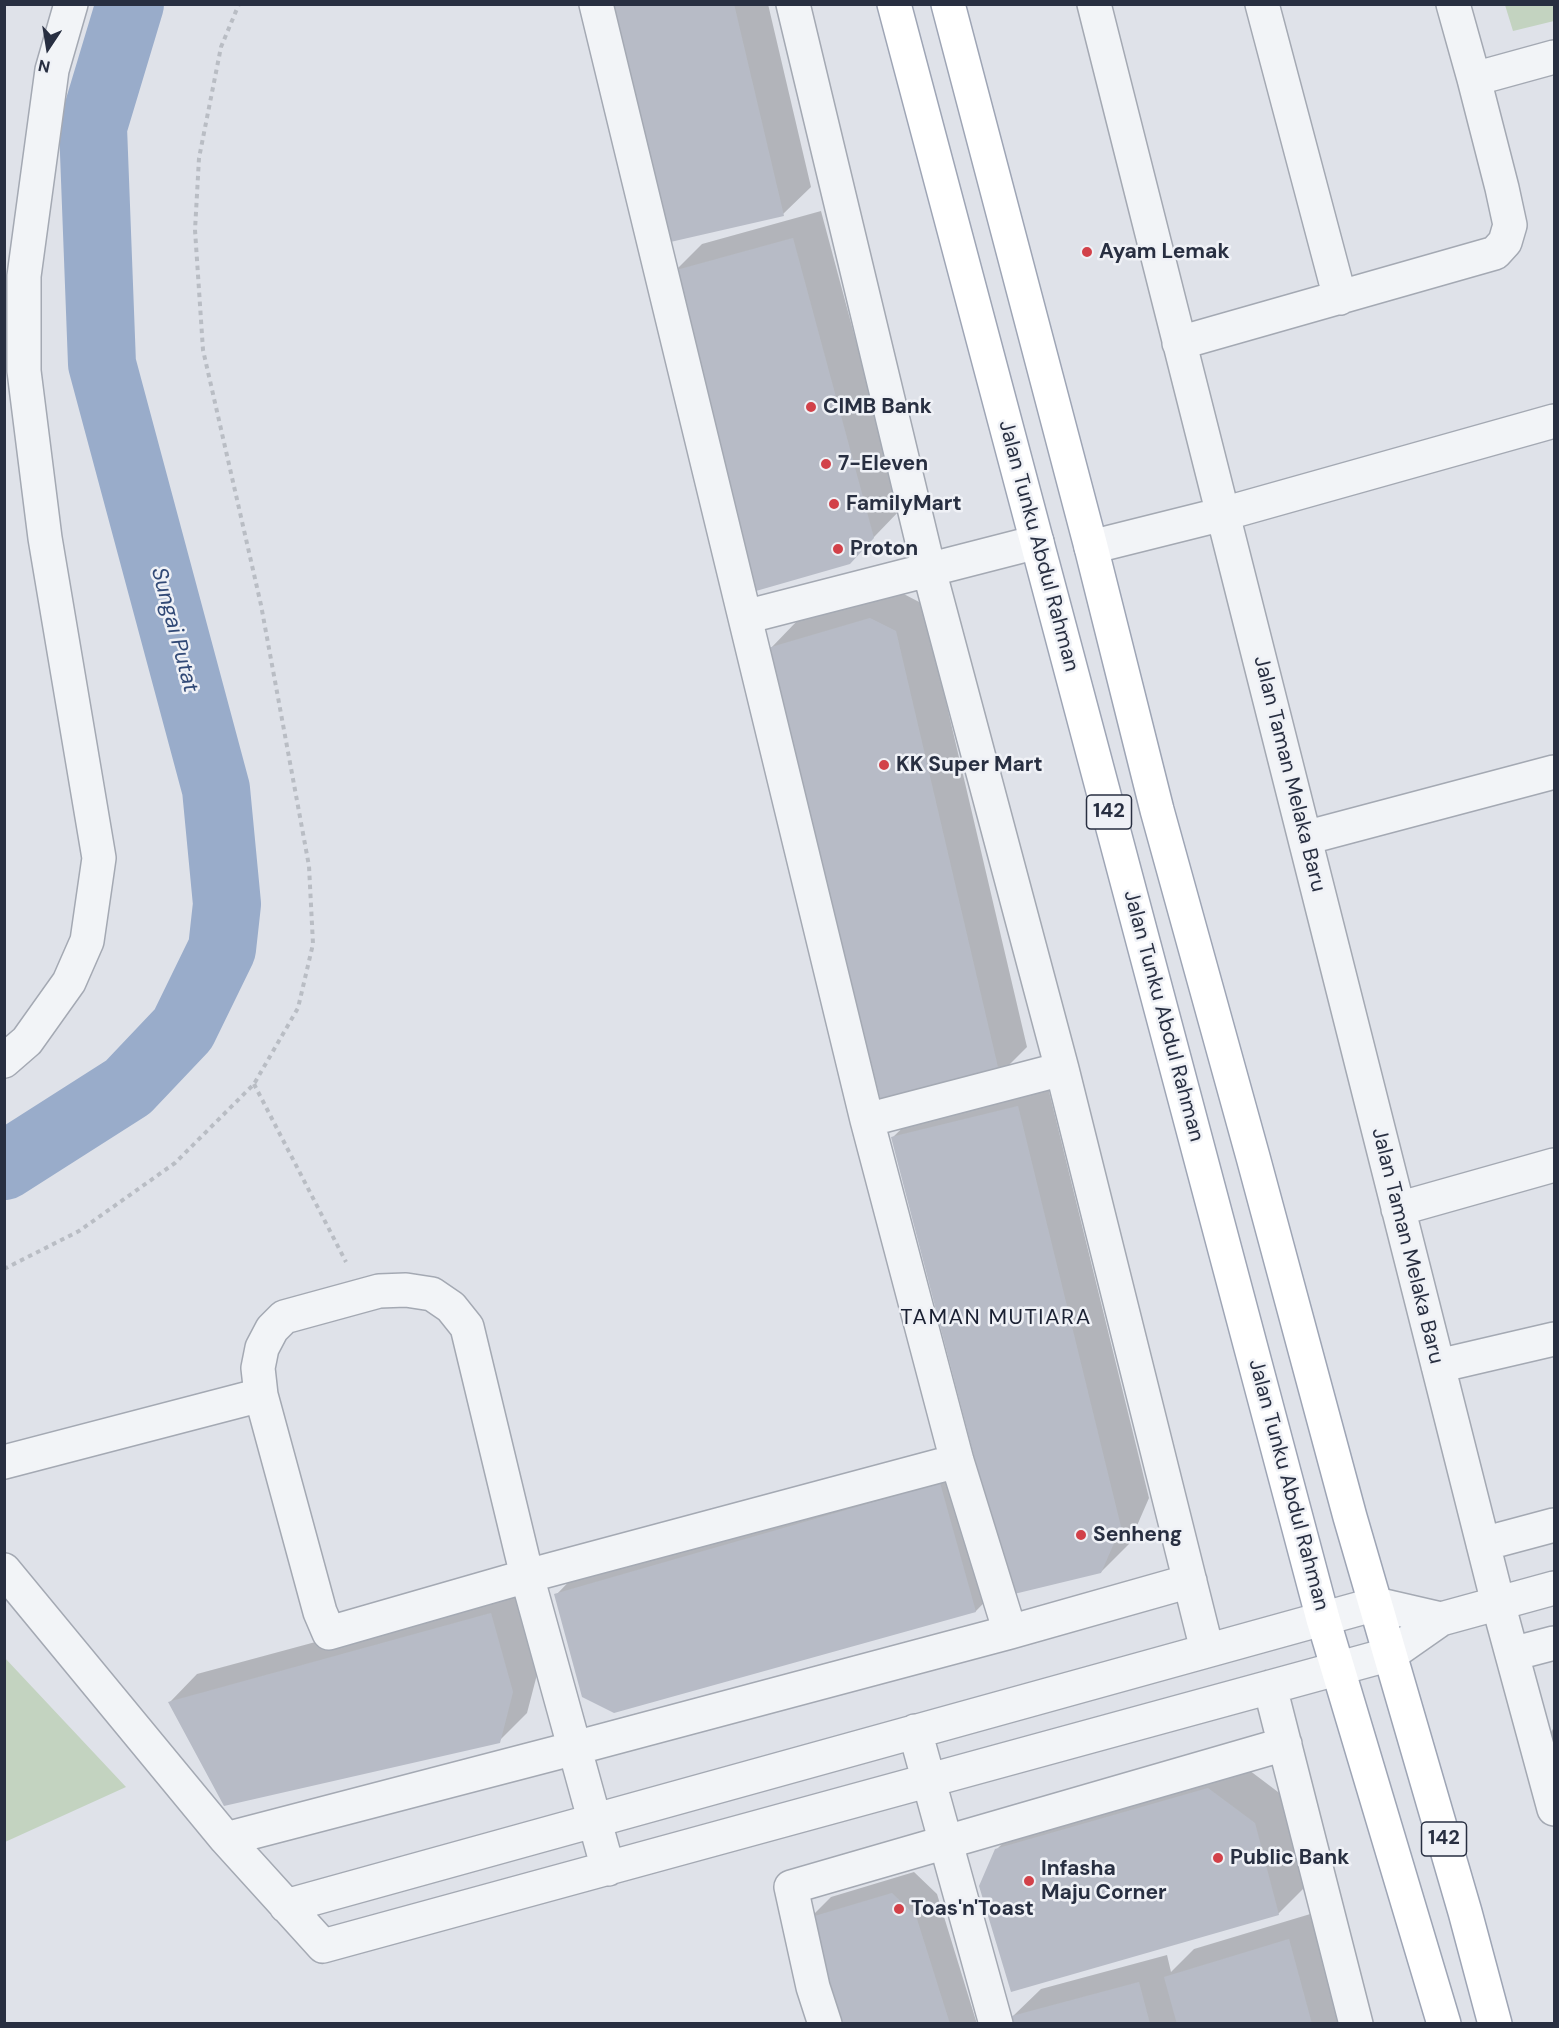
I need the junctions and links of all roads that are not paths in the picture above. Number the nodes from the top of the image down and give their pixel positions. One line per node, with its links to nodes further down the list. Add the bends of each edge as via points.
1 (71, 4): 21 (street, via 52,70 24,276 24,371 45,538 99,858 87,941 69,982 27,1041)
2 (596, 4): 18 (street)
3 (793, 4): 17 (street)
4 (894, 4): 15 (main road, Jalan Tunku Abdul Rahman / 142)
5 (948, 4): 16 (main road, 142)
6 (1094, 4): 12 (street, Jalan Taman Melaka Baru)
7 (1262, 4): 11 (street)
8 (1453, 4): 10 (street)
9 (1554, 57): 10 (street)
10 (1474, 79): 11 (street, via 1510,225 1505,242 1495,253)
11 (1340, 298): 12 (street)
12 (1179, 343): 14 (street, Jalan Taman Melaka Baru)
13 (1554, 421): 14 (street)
14 (1223, 514): 16 (street); 20 (street, Jalan Taman Melaka Baru)
15 (1037, 542): 17 (street); 39 (main road, Jalan Tunku Abdul Rahman / 142)
16 (1091, 547): 38 (main road, 142, via 1157,810)
17 (929, 570): 18 (street); 22 (street)
18 (745, 617): 23 (street)
19 (1554, 772): 20 (street)
20 (1305, 838): 25 (street, Jalan Taman Melaka Baru)
21 (4, 1061)
22 (1062, 1069): 23 (street); 35 (street)
23 (867, 1120): 29 (street)
24 (1554, 1165): 25 (street)
25 (1398, 1209): 27 (street, Jalan Taman Melaka Baru)
26 (1554, 1339): 27 (street)
27 (1438, 1366): 32 (street, Jalan Taman Melaka Baru)
28 (261, 1395): 30 (street); 34 (street, via 329,1633); 34 (street, via 258,1368 262,1348 284,1317 379,1290 432,1294 452,1307 467,1327)
29 (957, 1461): 34 (street); 41 (street)
30 (4, 1462)
31 (1554, 1524): 32 (street)
32 (1483, 1544): 37 (street, Jalan Taman Melaka Baru)
33 (4, 1570): 54 (street)
34 (527, 1576): 50 (street)
35 (1190, 1581): 41 (street); 43 (street)
36 (1554, 1588): 37 (street)
37 (1498, 1603): 40 (street); 45 (street, Jalan Taman Melaka Baru)
38 (1376, 1604): 39 (street); 40 (street); 44 (main road, 142)
39 (1323, 1619): 43 (street); 46 (main road, Jalan Tunku Abdul Rahman / 142)
40 (1441, 1619): 44 (street)
41 (1010, 1632): 50 (street)
42 (1554, 1643): 45 (street)
43 (1207, 1650): 48 (street)
44 (1391, 1654): 46 (street); 62 (main road, 142)
45 (1512, 1654): 52 (street, Jalan Taman Melaka Baru)
46 (1339, 1669): 47 (street); 61 (main road, Jalan Tunku Abdul Rahman / 142)
47 (1270, 1688): 49 (street); 51 (street)
48 (915, 1731): 51 (street); 53 (street)
49 (1285, 1744): 55 (street); 60 (street)
50 (575, 1748): 53 (street); 54 (street)
51 (929, 1781): 55 (street); 56 (street)
52 (1554, 1809)
53 (594, 1820): 56 (street); 57 (street)
54 (226, 1839): 57 (street)
55 (946, 1842): 58 (street, via 791,1887); 59 (street)
56 (608, 1869): 57 (street, via 323,1946)
57 (286, 1906)
58 (825, 2024)
59 (996, 2024)
60 (1356, 2024)
61 (1444, 2024)
62 (1495, 2024)

